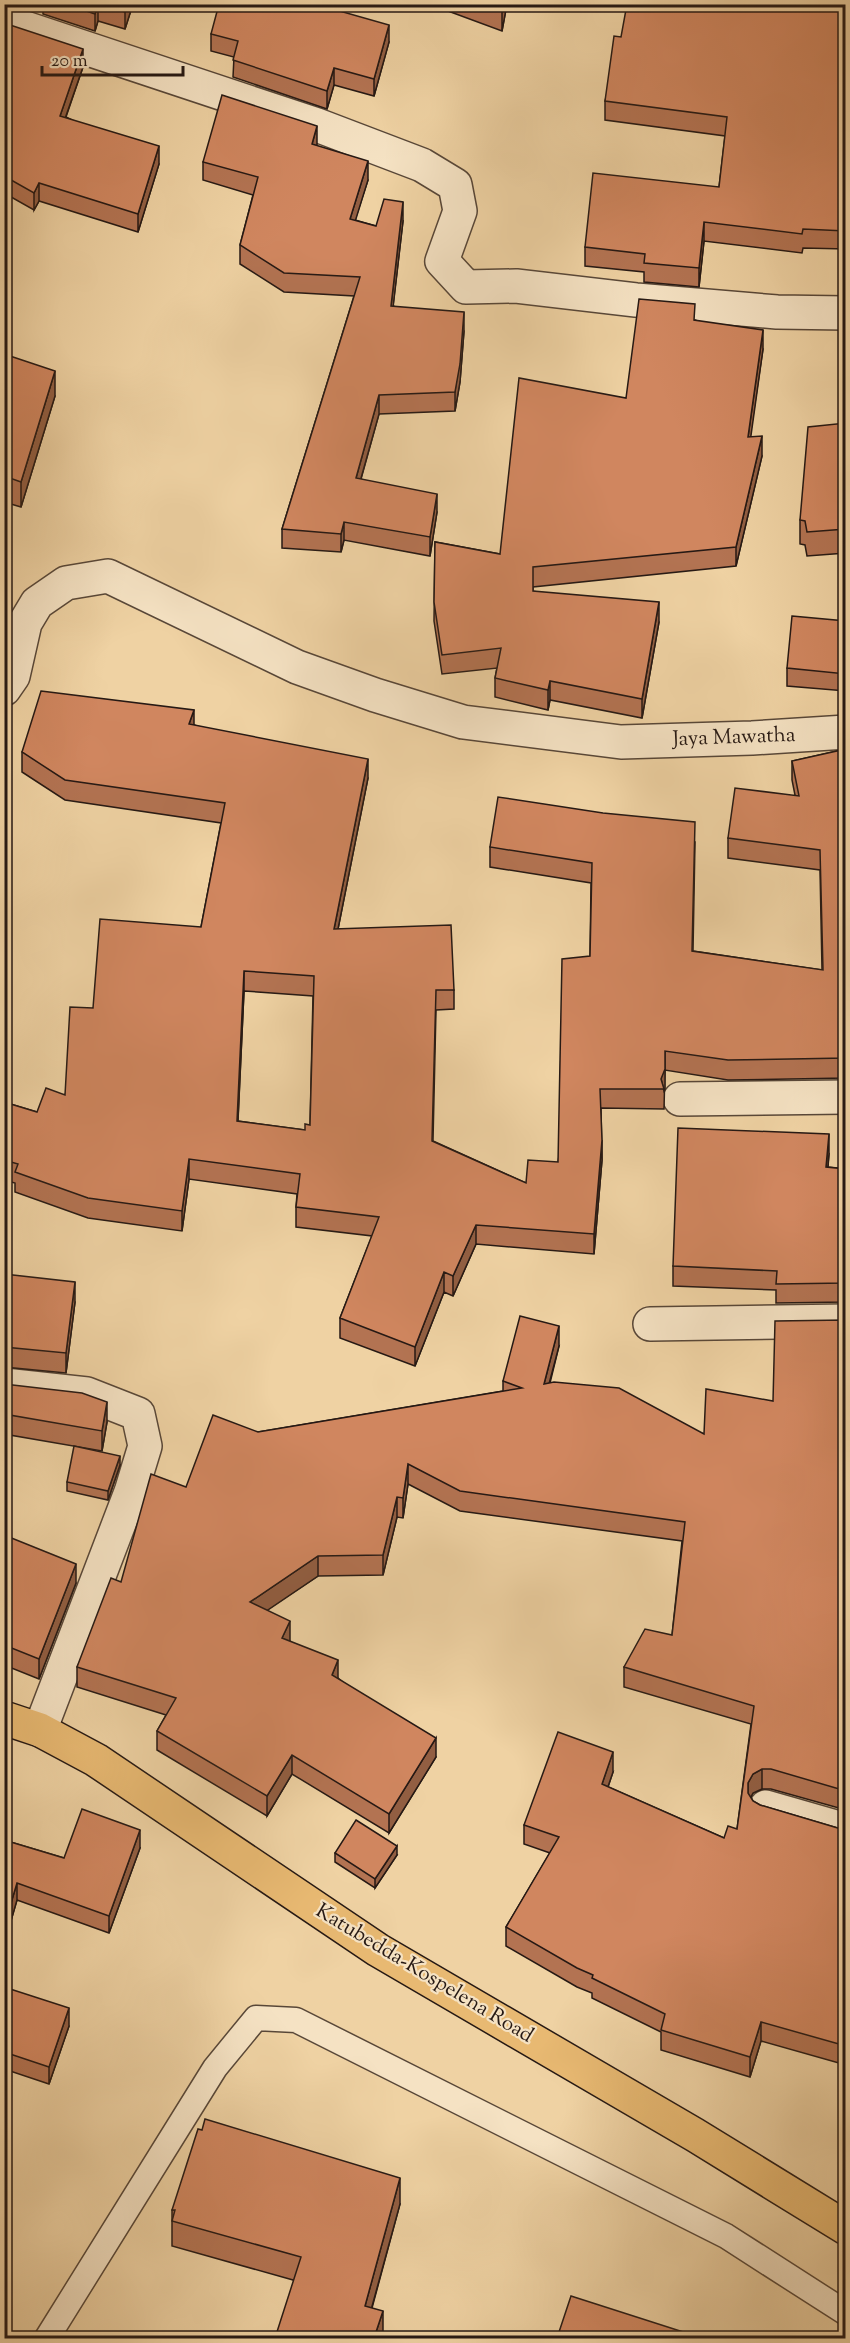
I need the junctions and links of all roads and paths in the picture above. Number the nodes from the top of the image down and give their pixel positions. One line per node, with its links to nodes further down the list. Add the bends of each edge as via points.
1 (4, 21): 2 (street, via 317,125 422,165 455,185 460,211 442,261 466,287 516,286 765,311)
2 (846, 313)
3 (4, 689): 4 (street, Jaya Mawatha, via 13,676 25,623 37,603 66,583 108,576 297,668 463,722 621,742)
4 (846, 732)
5 (846, 1097): 6 (street)
6 (680, 1099)
7 (846, 1321): 8 (street)
8 (650, 1324)
9 (4, 1385): 11 (street, via 87,1394 138,1414 145,1446)
10 (4, 1718): 11 (main road, Katubedda-Kospelena Road)
11 (40, 1730): 14 (main road, Katubedda-Kospelena Road, via 96,1760 378,1950)
12 (766, 1807): 13 (street)
13 (846, 1830)
14 (846, 2228)
15 (846, 2313): 16 (lane, via 726,2236 296,2020 256,2018 215,2068)
16 (47, 2338)

